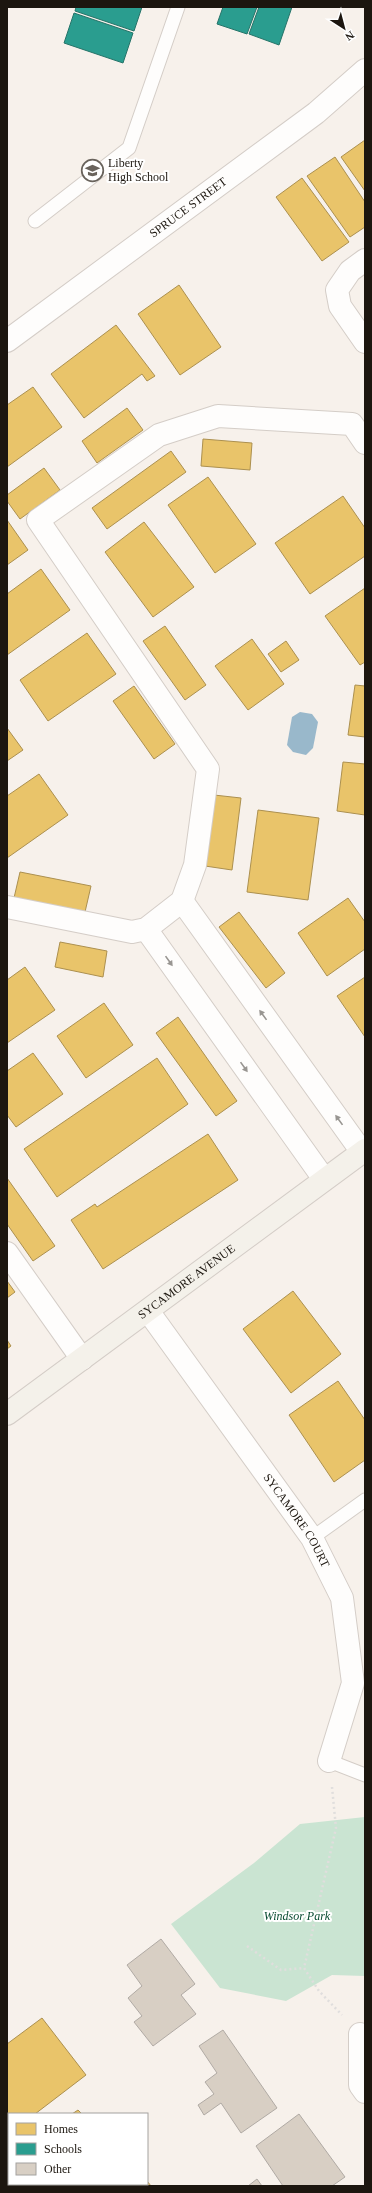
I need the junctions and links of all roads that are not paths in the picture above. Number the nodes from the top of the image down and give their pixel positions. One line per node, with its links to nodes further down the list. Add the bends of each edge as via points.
1 (178, 7): 3 (lane, via 129,148)
2 (365, 70): 5 (street, SPRUCE STREET, via 316,113)
3 (35, 221)
4 (365, 260): 6 (street, via 350,271 337,290 340,306)
5 (7, 341)
6 (365, 342)
7 (365, 443): 8 (street, via 352,424 218,416 159,435 38,520 208,769 195,865)
8 (182, 901): 10 (street); 11 (street, one-way to 8)
9 (7, 907): 10 (street, via 132,932)
10 (146, 929): 12 (street, one-way to 12)
11 (364, 1151): 12 (street, SYCAMORE AVENUE)
12 (324, 1179): 14 (street, SYCAMORE AVENUE)
13 (7, 1253): 15 (street)
14 (148, 1311): 15 (street, SYCAMORE AVENUE); 18 (street, SYCAMORE COURT)
15 (82, 1359): 16 (street, SYCAMORE AVENUE)
16 (7, 1414)
17 (365, 1500): 18 (lane)
18 (312, 1538): 19 (street, SYCAMORE COURT, via 342,1598 353,1683)
19 (329, 1761): 20 (lane)
20 (365, 1775)
21 (360, 2034): 22 (street, via 360,2085)
22 (365, 2092)

